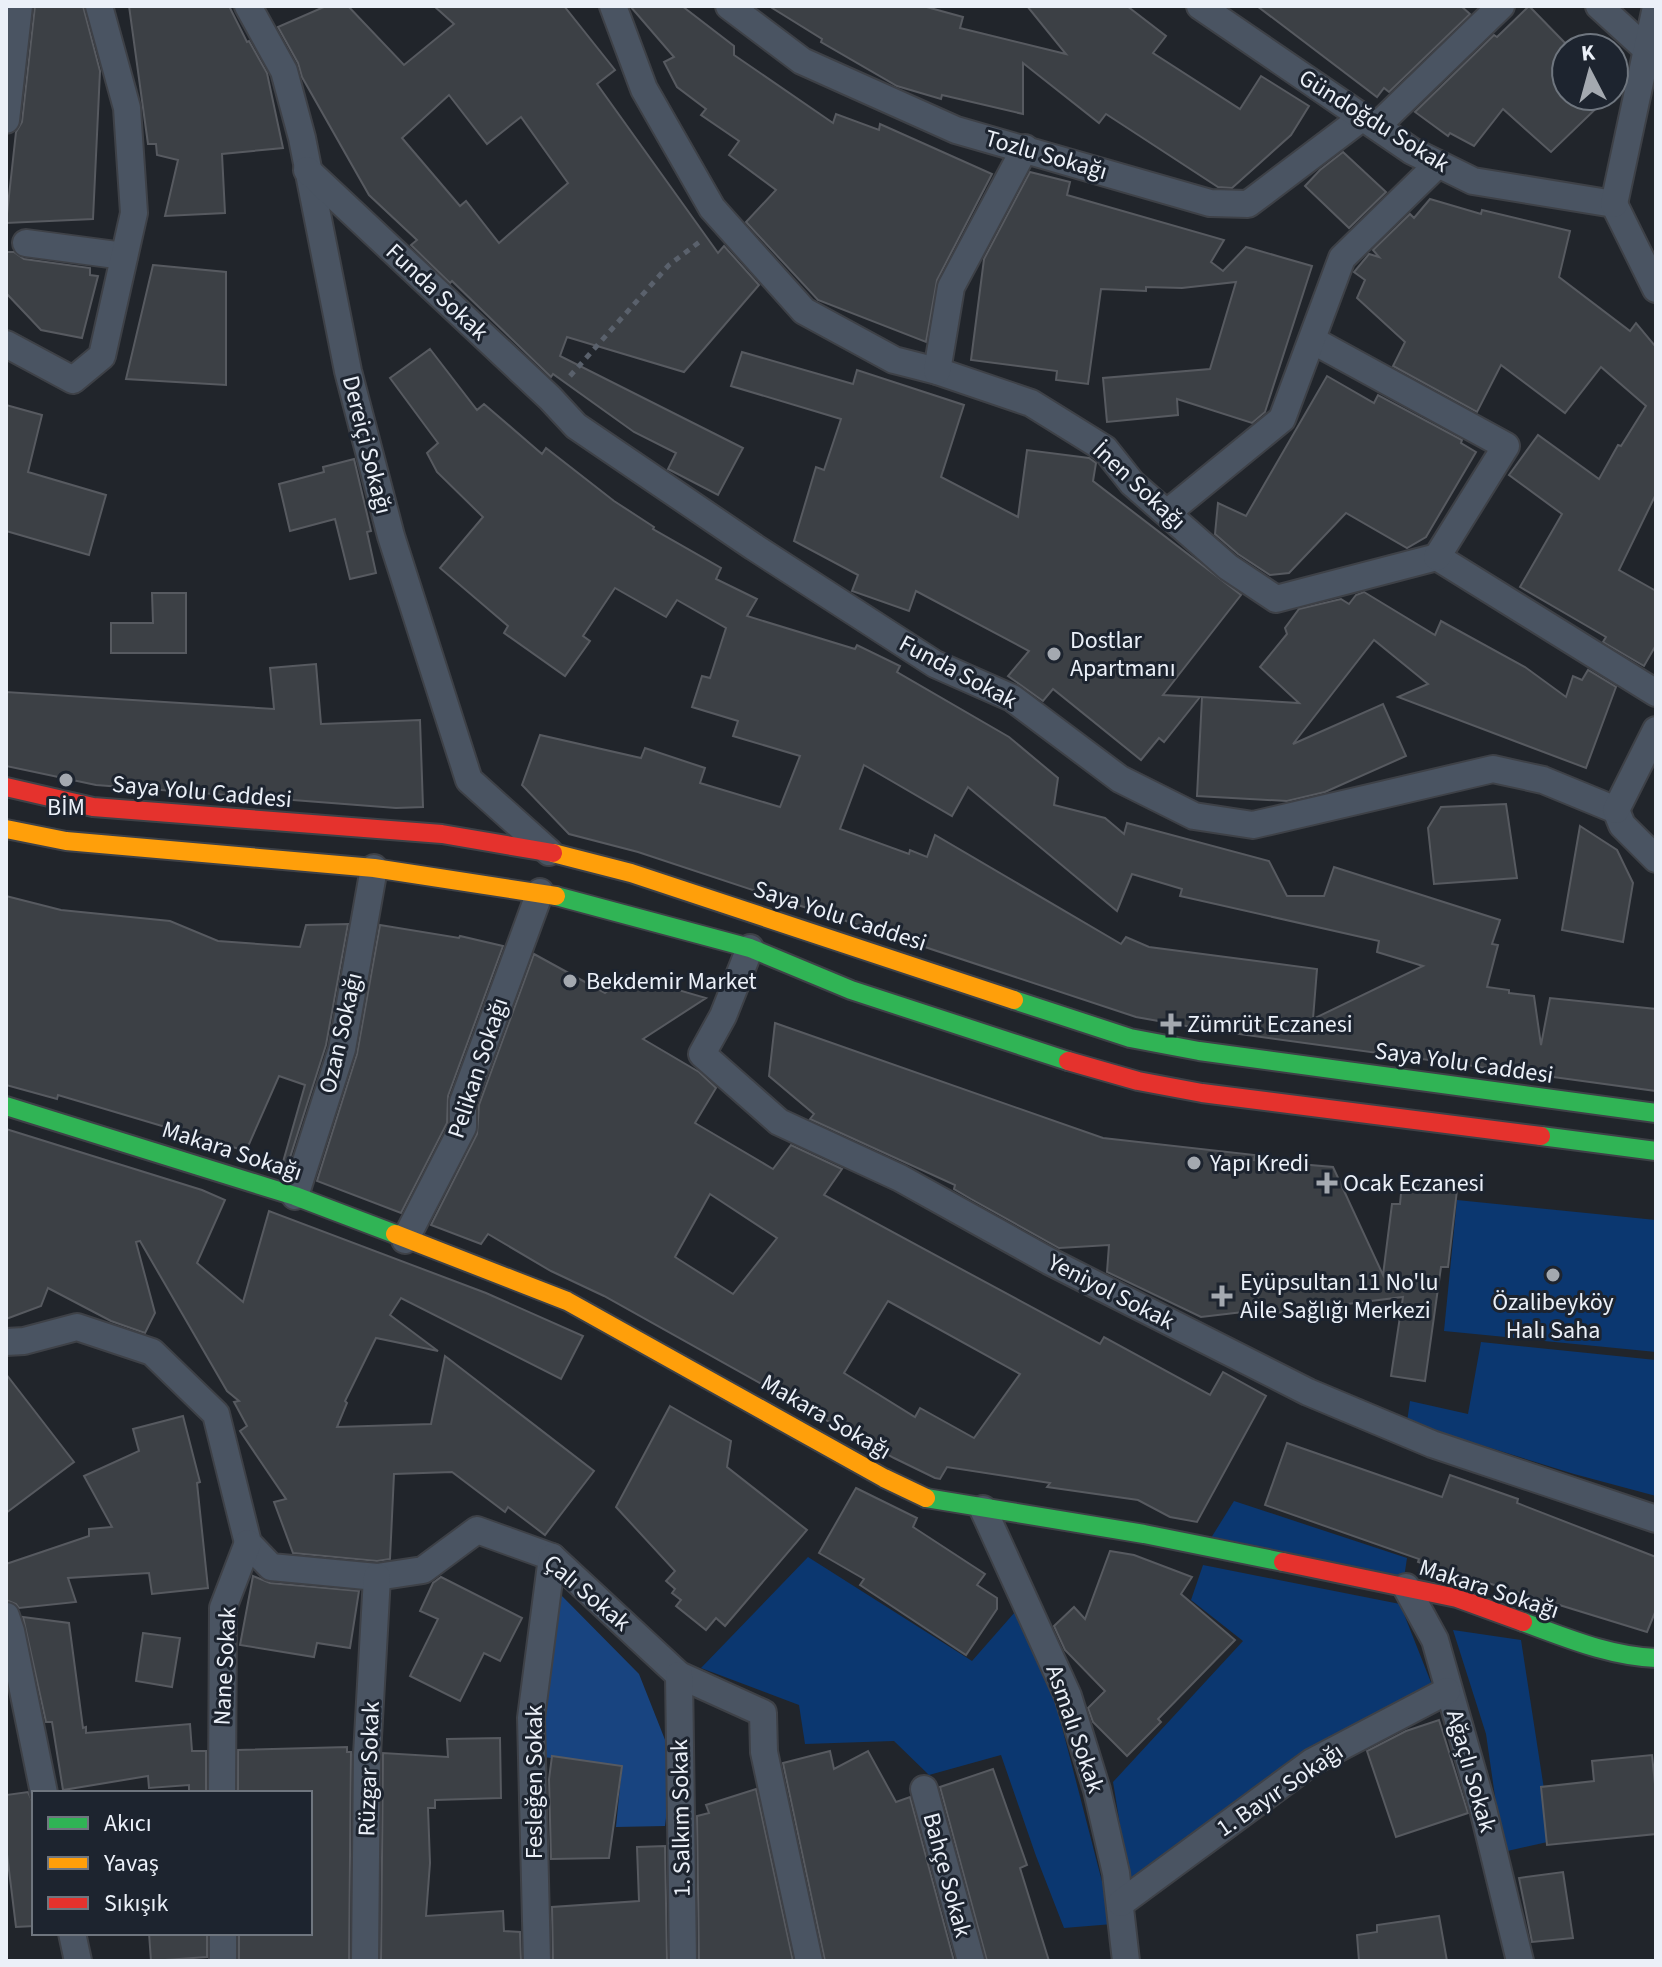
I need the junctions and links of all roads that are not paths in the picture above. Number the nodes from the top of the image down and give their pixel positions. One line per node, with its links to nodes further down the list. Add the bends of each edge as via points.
1 (19, 6): 11 (street)
2 (99, 6): 18 (street, via 127,108 134,213)
3 (248, 6): 15 (street, Dereiçi Sokağı, via 284,71)
4 (613, 6): 23 (street, İnen Sokağı, via 644,89 725,223 804,311 894,360)
5 (729, 6): 13 (street, Tozlu Sokağı, via 802,61 956,130)
6 (1200, 6): 12 (street, Gündoğdu Sokak)
7 (1501, 6): 12 (street, Tozlu Sokağı)
8 (1599, 6): 10 (street)
9 (1656, 7): 10 (street)
10 (1645, 48): 16 (street)
11 (6, 120)
12 (1370, 121): 13 (street, Tozlu Sokağı, via 1248,204 1210,203); 14 (street, Gündoğdu Sokak)
13 (1025, 148): 23 (street, via 951,287)
14 (1438, 164): 16 (street, Gündoğdu Sokak, via 1473,181); 21 (street, via 1342,258)
15 (307, 170): 29 (street, Funda Sokak, via 576,426 935,664 1012,698 1120,779 1194,816 1253,825 1493,769 1543,780); 31 (street, Dereiçi Sokağı, via 348,371 387,521 469,780)
16 (1614, 204): 19 (street)
17 (26, 243): 18 (street)
18 (124, 256): 22 (street, via 102,356 73,380)
19 (1649, 259): 20 (street)
20 (1656, 289)
21 (1312, 340): 24 (street, via 1282,419); 25 (street, via 1506,446)
22 (6, 344)
23 (937, 371): 24 (street, İnen Sokağı, via 1031,403 1105,449 1132,483)
24 (1167, 513): 25 (street, İnen Sokağı, via 1228,567 1276,599)
25 (1437, 557): 26 (street)
26 (1656, 693)
27 (1656, 730): 29 (street)
28 (6, 787): 31 (main road, Saya Yolu Caddesi, via 93,807 442,834)
29 (1616, 810): 32 (street, via 1622,825)
30 (6, 829): 33 (main road, via 66,841)
31 (549, 852): 34 (main road); 37 (main road, Saya Yolu Caddesi, via 842,941 1130,1038)
32 (1656, 859)
33 (374, 868): 34 (main road); 39 (street, Ozan Sokağı, via 342,1049)
34 (540, 892): 35 (main road); 40 (street, Pelikan Sokağı, via 463,1102 463,1127)
35 (750, 948): 38 (main road, via 851,990 1138,1081); 43 (street, Yeniyol Sokak, via 702,1054 779,1122 900,1178 1049,1261 1308,1392 1432,1444)
36 (6, 1106): 39 (main road, Makara Sokağı)
37 (1656, 1113)
38 (1656, 1151)
39 (295, 1196): 40 (main road, Makara Sokağı)
40 (405, 1240): 42 (main road, Makara Sokağı, via 567,1301 928,1499)
41 (6, 1342): 44 (street, via 77,1327 152,1352 216,1414)
42 (983, 1509): 47 (main road, Makara Sokağı, via 1144,1534); 55 (street, Asmalı Sokak, via 1068,1696 1097,1790)
43 (1656, 1519)
44 (248, 1543): 46 (street, Çalı Sokak, via 271,1567); 54 (street, Nane Sokak, via 223,1608)
45 (552, 1557): 46 (street, Çalı Sokak, via 477,1530 423,1570); 50 (street, Çalı Sokak); 61 (street, Fesleğen Sokak, via 531,1718)
46 (377, 1577): 60 (street, Rüzgar Sokak, via 367,1755)
47 (1406, 1587): 49 (main road, Makara Sokağı, via 1457,1598 1588,1646); 51 (street, Ağaçlı Sokak, via 1435,1640)
48 (6, 1616): 53 (street)
49 (1656, 1658)
50 (679, 1675): 62 (street, 1. Salkım Sokak); 63 (street, Çalı Sokak, via 763,1713 764,1752)
51 (1447, 1691): 55 (street, 1. Bayır Sokağı, via 1312,1762); 66 (street, Ağaçlı Sokak)
52 (924, 1789): 64 (street, Bahçe Sokak)
53 (44, 1791)
54 (222, 1791)
55 (1121, 1903): 65 (street, Asmalı Sokak)
56 (72, 1935): 58 (street)
57 (223, 1935): 59 (street)
58 (78, 1961)
59 (223, 1961)
60 (365, 1961)
61 (537, 1961)
62 (683, 1961)
63 (809, 1961)
64 (971, 1961)
65 (1126, 1961)
66 (1520, 1961)

